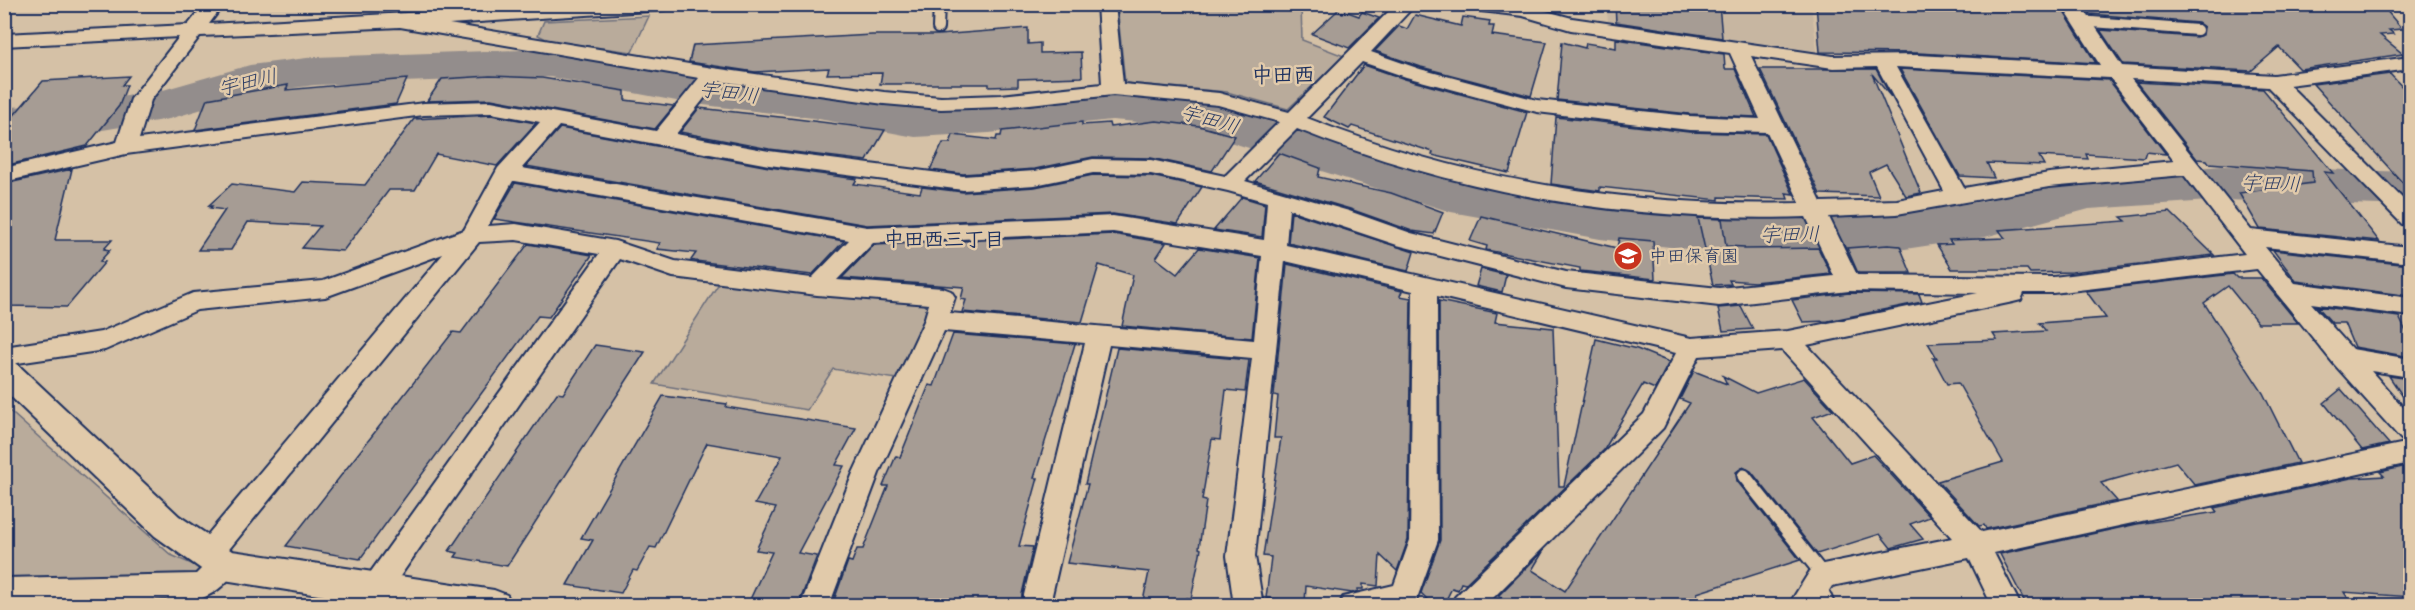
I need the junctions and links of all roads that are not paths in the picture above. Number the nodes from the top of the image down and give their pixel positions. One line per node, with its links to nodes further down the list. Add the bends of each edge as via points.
1 (215, 4): 12 (street)
2 (663, 4): 7 (street)
3 (939, 4): 11 (lane)
4 (1107, 4): 23 (street)
5 (1407, 4): 17 (street)
6 (1473, 4): 16 (street)
7 (652, 5): 8 (street)
8 (542, 11): 10 (street); 15 (street, via 524,21 516,31)
9 (2075, 13): 13 (lane); 20 (street)
10 (400, 21): 12 (street); 15 (street)
11 (938, 28)
12 (195, 29): 14 (street); 28 (street, via 139,108)
13 (2198, 30)
14 (4, 40)
15 (528, 42): 21 (street)
16 (1738, 50): 18 (street, via 1833,62); 26 (street)
17 (1359, 54): 25 (street); 26 (street, via 1413,73 1537,106 1689,123)
18 (1883, 61): 20 (street); 33 (street)
19 (2410, 64): 22 (street)
20 (2115, 73): 22 (street); 29 (street)
21 (713, 74): 23 (street, via 941,103 1002,101); 27 (street)
22 (2274, 81): 36 (street)
23 (1113, 88): 25 (street, via 1219,99)
24 (555, 118): 27 (street); 28 (street, via 491,107 424,109); 38 (street, via 506,173)
25 (1294, 120): 32 (street); 35 (street, via 1400,158 1543,193 1616,204 1738,213)
26 (1774, 126): 35 (street)
27 (662, 137): 32 (street, via 770,158 963,183 1035,178 1093,166 1151,167)
28 (126, 147): 30 (street)
29 (2191, 168): 33 (street, via 2049,180); 39 (street)
30 (4, 174)
31 (515, 174): 37 (street)
32 (1230, 184): 34 (street)
33 (1958, 197): 35 (street, via 1897,207)
34 (1279, 198): 41 (street); 44 (street, via 1405,239 1566,280 1719,297)
35 (1815, 211): 44 (street)
36 (2410, 219)
37 (867, 235): 41 (street, via 1113,224); 46 (street)
38 (472, 236): 40 (street, via 516,232); 55 (street, via 325,289 193,302 105,341); 63 (street)
39 (2245, 237): 42 (street); 43 (street)
40 (615, 249): 46 (street, via 673,269); 65 (street)
41 (1274, 250): 47 (street); 54 (street)
42 (2410, 255)
43 (2263, 260): 45 (street); 48 (street)
44 (1849, 283): 45 (street)
45 (2053, 285): 52 (street)
46 (817, 287): 50 (street, via 943,297)
47 (1425, 287): 53 (street); 67 (street, via 1424,540)
48 (2288, 291): 49 (street); 56 (street)
49 (2410, 307)
50 (936, 321): 51 (street); 69 (street, via 866,473)
51 (1099, 335): 54 (street); 70 (street, via 1038,595)
52 (1788, 340): 53 (street); 62 (street)
53 (1691, 347): 73 (street, via 1654,421)
54 (1265, 350): 71 (street, via 1241,556)
55 (4, 356)
56 (2343, 357): 57 (street); 59 (street)
57 (2410, 368)
58 (4, 370): 63 (street, via 167,526)
59 (2410, 432)
60 (2410, 453): 62 (street)
61 (1744, 476): 64 (lane)
62 (1976, 546): 64 (street); 75 (street)
63 (216, 559): 65 (street); 66 (street, via 202,586)
64 (1823, 587): 74 (street)
65 (375, 589): 68 (street)
66 (4, 591)
67 (1411, 600): 72 (street)
68 (494, 606)
69 (814, 606)
70 (1039, 606)
71 (1249, 606)
72 (1353, 606)
73 (1465, 606)
74 (1802, 606)
75 (2007, 606)

